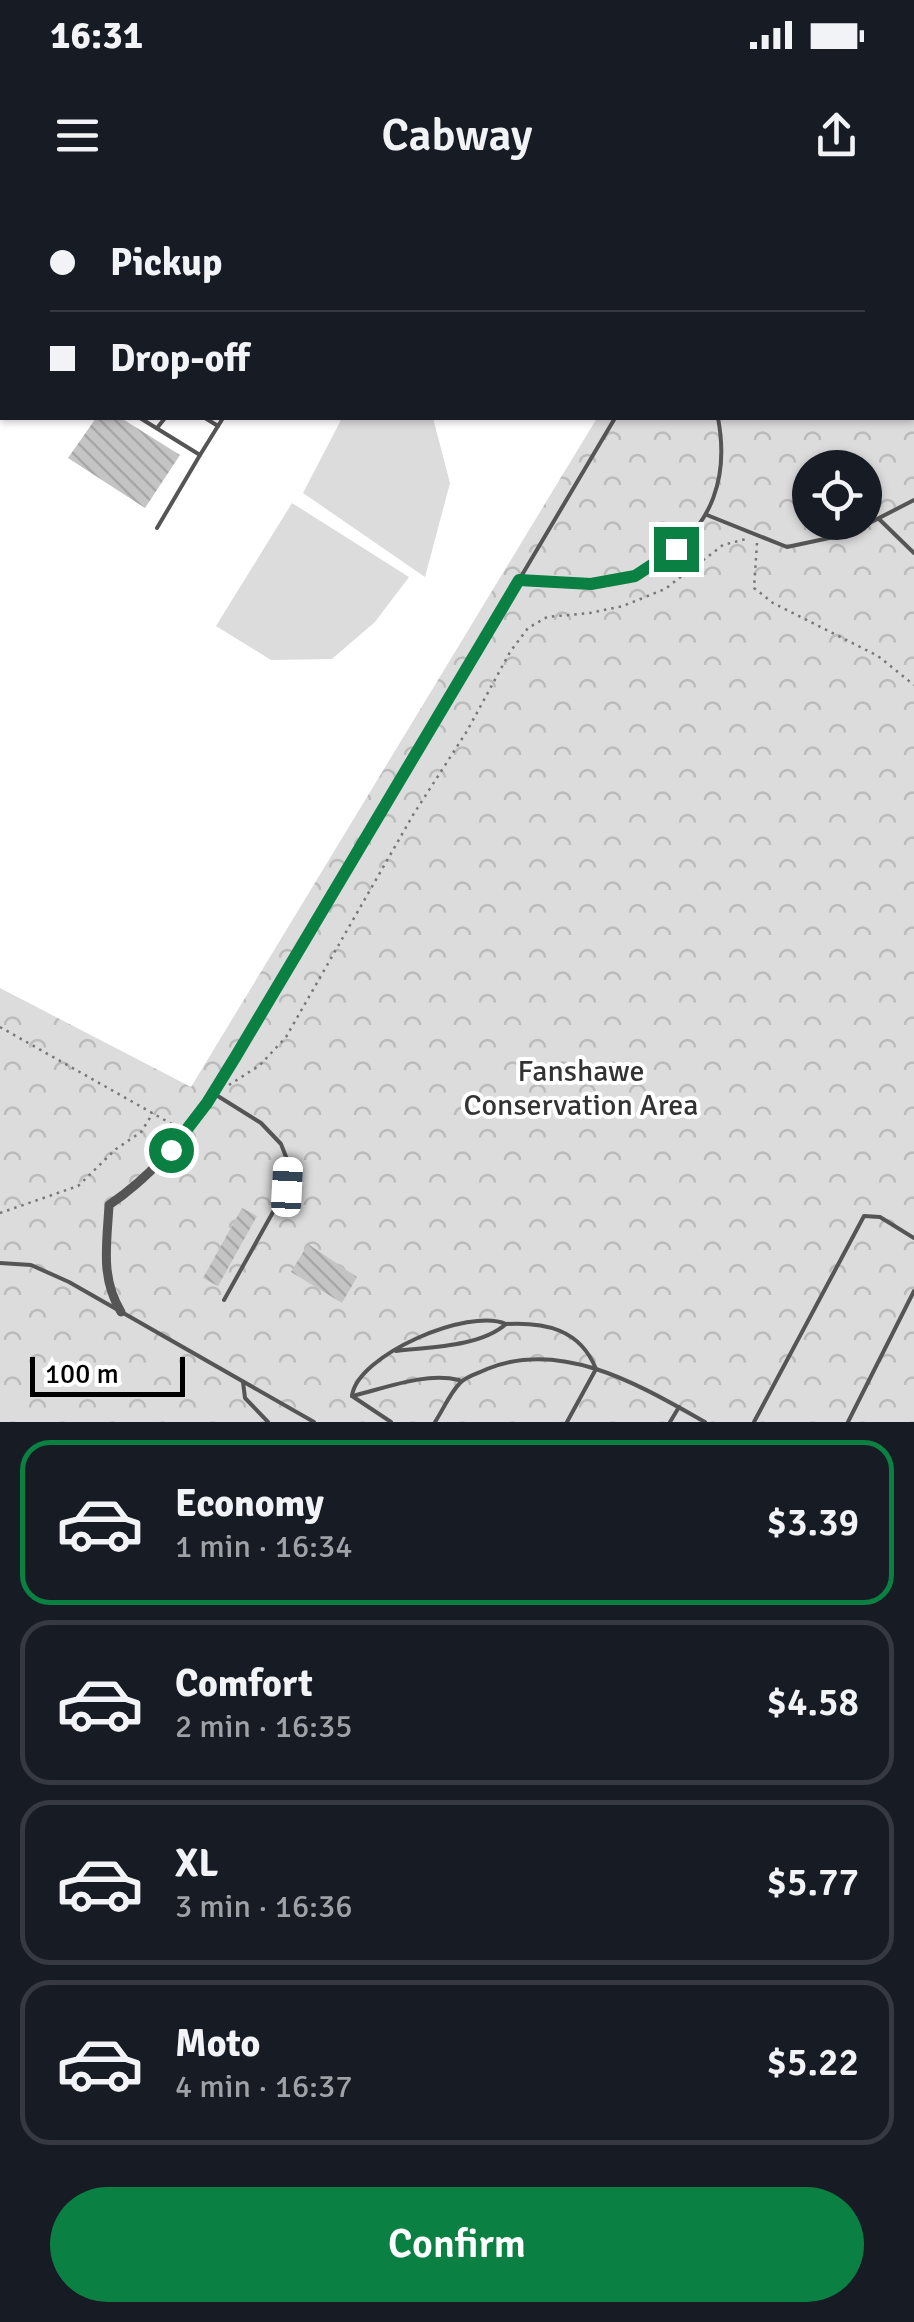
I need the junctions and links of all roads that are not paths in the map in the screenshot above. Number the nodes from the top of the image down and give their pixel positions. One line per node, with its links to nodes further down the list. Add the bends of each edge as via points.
1 (143, 420): 8 (lane)
2 (164, 420): 8 (lane)
3 (208, 420): 7 (lane)
4 (222, 420): 7 (lane)
5 (615, 420): 17 (lane)
6 (718, 420): 11 (lane, via 723,466)
7 (218, 426): 9 (lane)
8 (157, 428): 9 (lane)
9 (200, 455): 14 (lane)
10 (914, 500): 12 (lane)
11 (707, 515): 15 (lane, via 787,547); 17 (lane, via 676,549 635,576 591,584)
12 (882, 518)
13 (882, 521): 16 (lane)
14 (158, 528)
15 (820, 540)
16 (914, 553)
17 (519, 580): 18 (street)
18 (214, 1093): 22 (lane, via 261,1123 288,1162 287,1187); 23 (street, via 135,1188 108,1205 104,1265)
19 (914, 1238): 38 (lane, via 880,1217 864,1216)
20 (0, 1263): 23 (lane, via 31,1265)
21 (914, 1292): 39 (lane)
22 (224, 1300)
23 (121, 1312): 28 (lane)
24 (506, 1324): 25 (lane, via 496,1333); 25 (lane, via 496,1319 451,1325); 26 (lane, via 560,1328 589,1351)
25 (396, 1351): 29 (lane, via 378,1358 353,1384)
26 (596, 1369): 27 (lane, via 545,1359 506,1362); 30 (lane); 35 (lane)
27 (461, 1380): 29 (lane, via 426,1378); 34 (lane)
28 (244, 1382): 31 (lane, via 245,1398); 32 (lane)
29 (352, 1396): 33 (lane)
30 (678, 1407): 36 (lane); 37 (lane)
31 (268, 1422)
32 (314, 1422)
33 (391, 1422)
34 (435, 1422)
35 (568, 1422)
36 (670, 1422)
37 (705, 1422)
38 (754, 1422)
39 (848, 1422)

